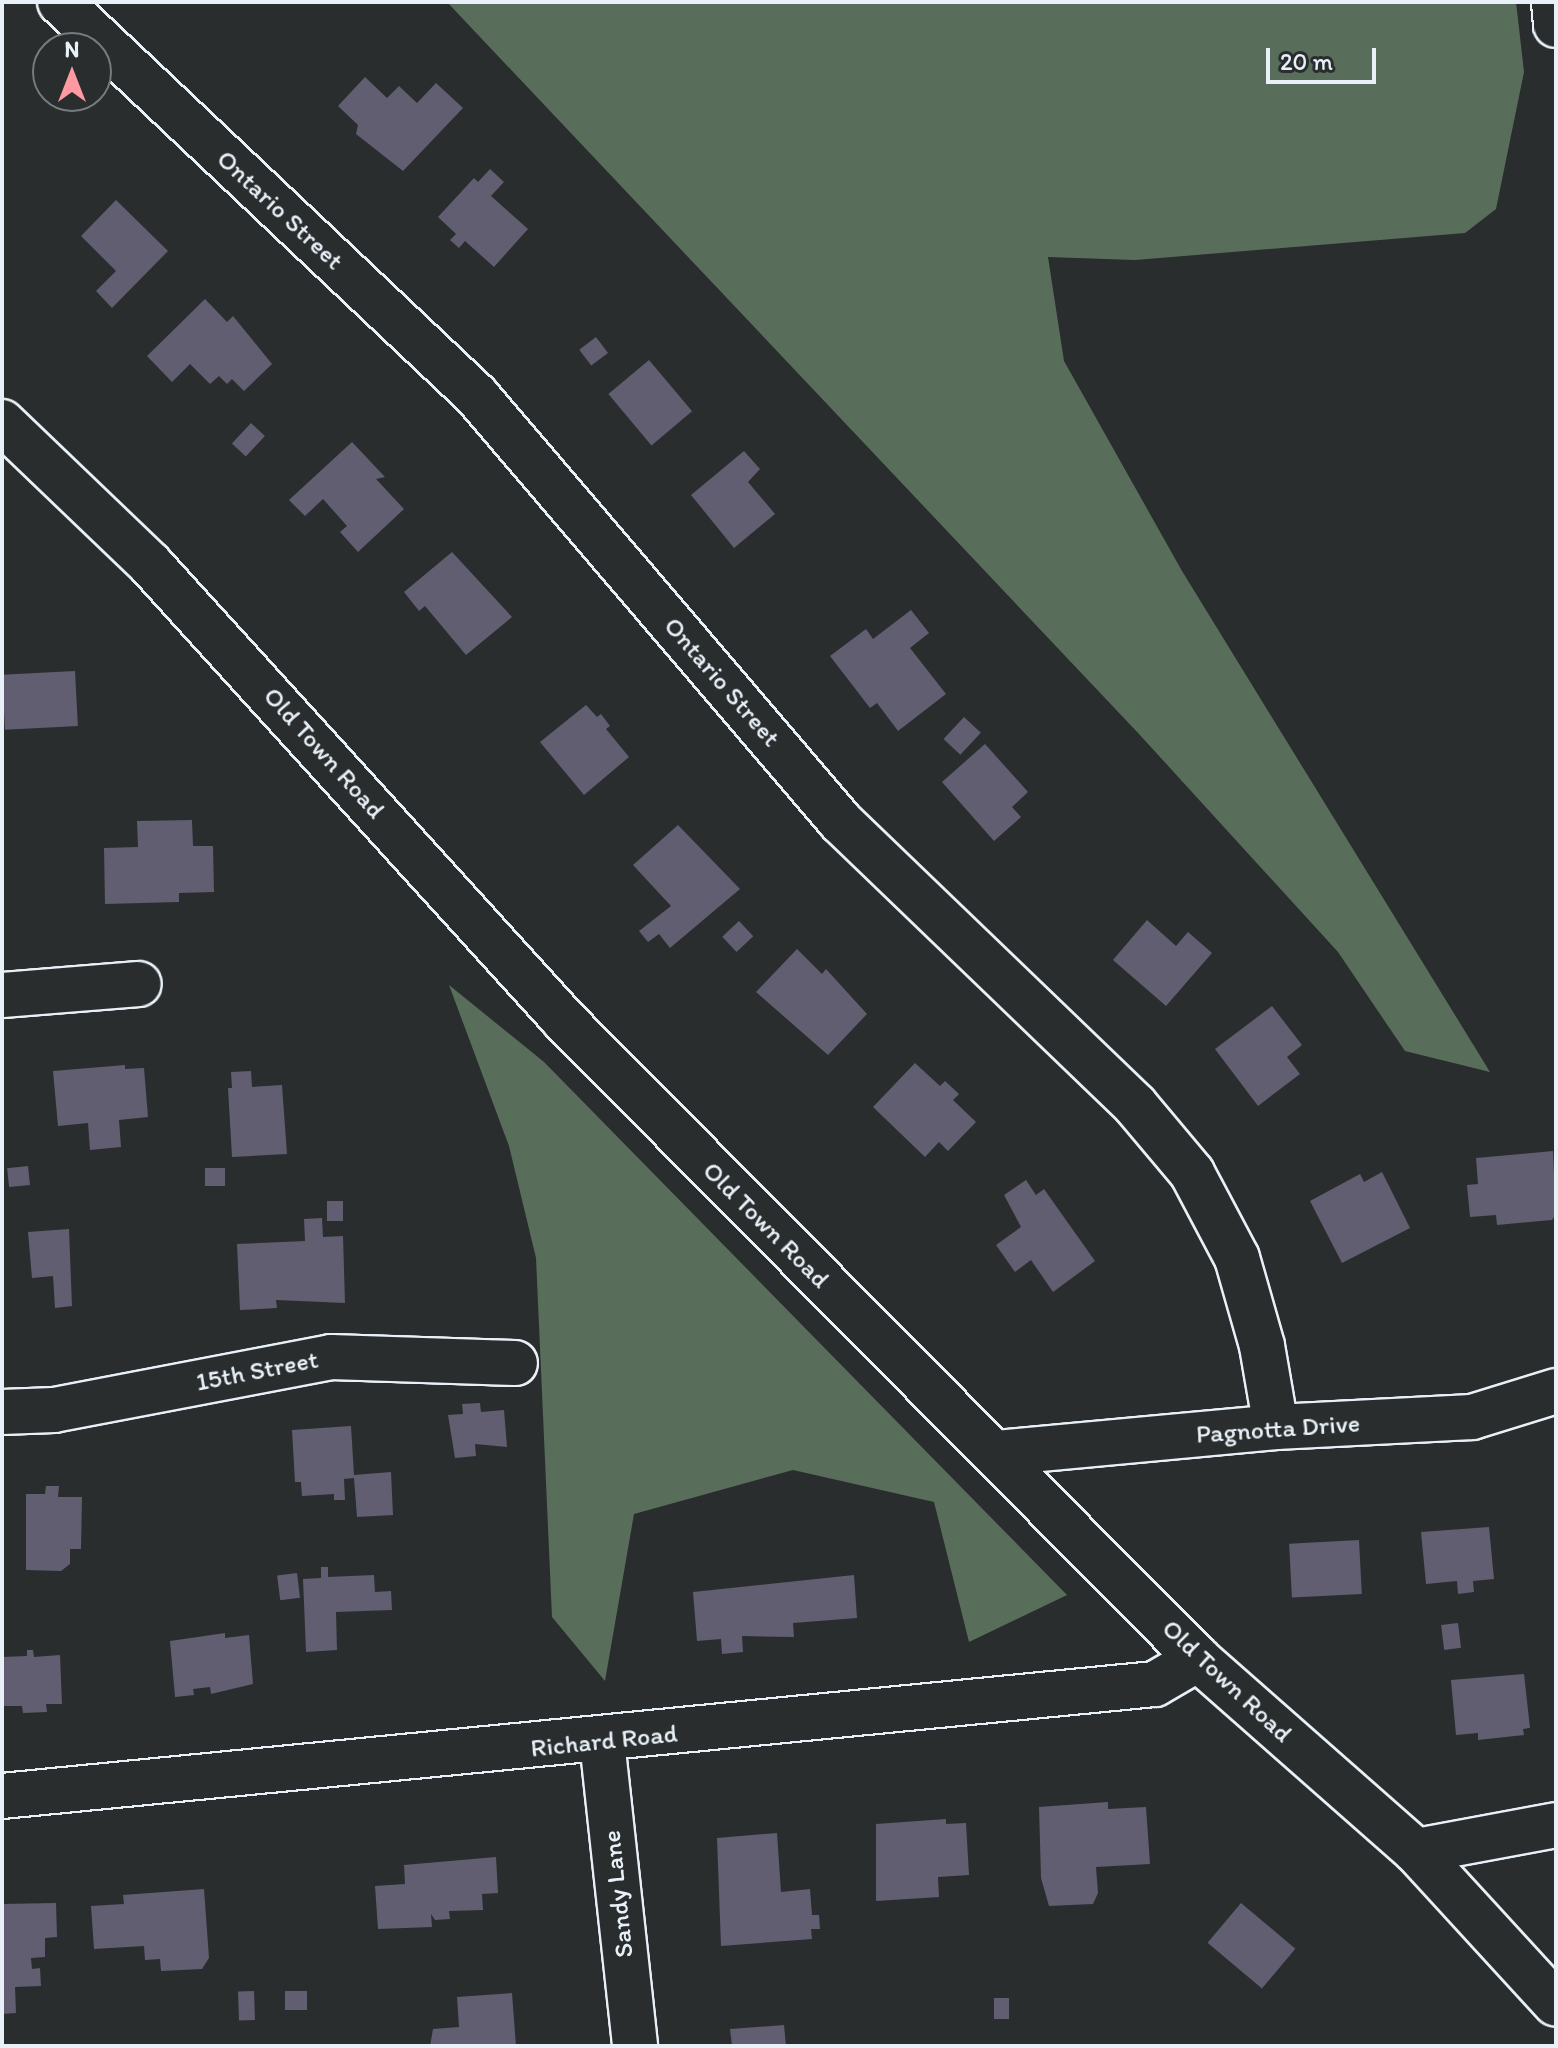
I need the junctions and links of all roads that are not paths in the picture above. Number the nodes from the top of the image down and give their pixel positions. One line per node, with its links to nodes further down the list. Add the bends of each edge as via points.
1 (60, 2): 10 (street, Ontario Street, via 476,395 841,822 1135,1105 1192,1173 1237,1258 1262,1346)
2 (1554, 2): 3 (street)
3 (1556, 25)
4 (2, 422): 11 (street, Old Town Road, via 161,575 575,1031)
5 (139, 984): 6 (street)
6 (2, 995)
7 (515, 1363): 9 (street, 15th Street, via 331,1357 54,1410)
8 (1556, 1391): 10 (street, Pagnotta Drive, via 1472,1417)
9 (2, 1412)
10 (1276, 1427): 11 (street, Pagnotta Drive)
11 (997, 1453): 12 (street, Old Town Road)
12 (1198, 1659): 13 (street, Richard Road, via 1155,1684); 16 (street, Old Town Road)
13 (602, 1741): 14 (street, Richard Road); 18 (street, Sandy Lane)
14 (2, 1796)
15 (1556, 1825): 16 (street)
16 (1416, 1851): 17 (street, Old Town Road)
17 (1556, 2004)
18 (635, 2046)

